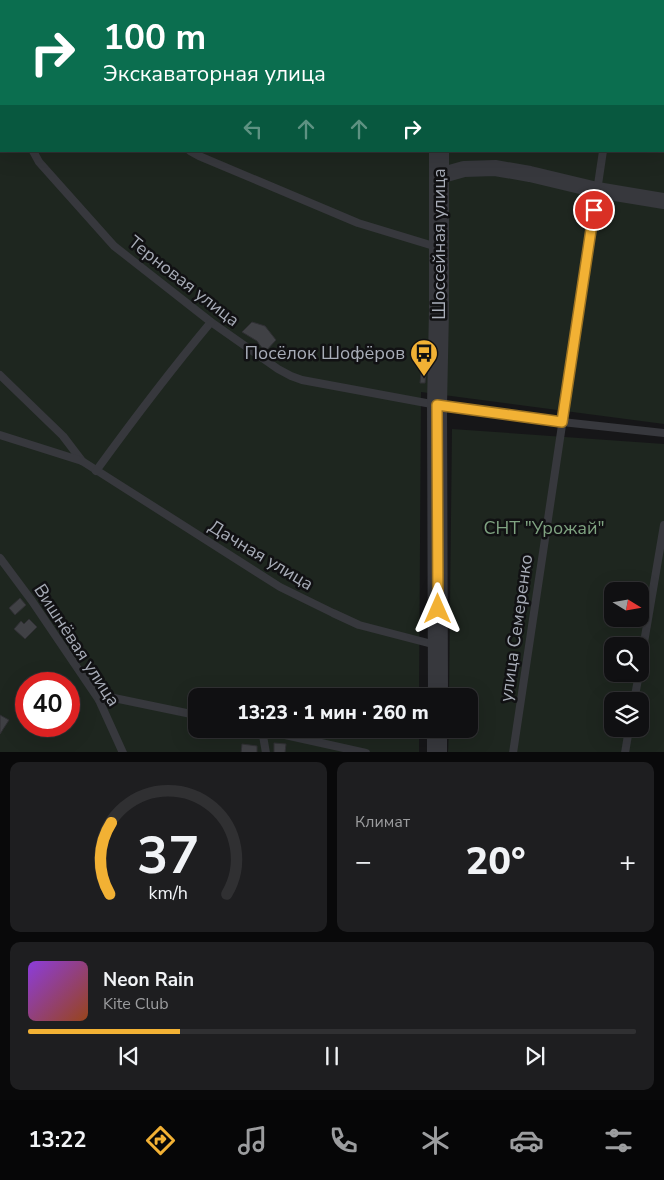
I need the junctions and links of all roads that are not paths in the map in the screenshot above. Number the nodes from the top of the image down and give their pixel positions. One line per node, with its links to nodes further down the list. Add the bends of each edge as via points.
1 (34, 152): 9 (lane, Терновая улица, via 114,246)
2 (192, 152): 8 (lane, via 358,223)
3 (439, 152): 5 (street, Шоссейная улица)
4 (603, 152): 6 (lane, улица Семеренко)
5 (439, 176): 6 (street, via 464,169 495,168); 8 (street, Шоссейная улица)
6 (597, 190): 7 (street); 12 (lane, улица Семеренко)
7 (664, 201)
8 (439, 247): 11 (street, Шоссейная улица)
9 (211, 322): 11 (lane, Терновая улица, via 291,376); 16 (lane)
10 (0, 374): 15 (lane, Дачная улица, via 64,436)
11 (437, 405): 12 (lane, Терновая улица); 20 (street, Шоссейная улица)
12 (562, 422): 13 (lane, Терновая улица); 32 (lane, улица Семеренко)
13 (664, 433)
14 (0, 435): 15 (lane, Дачная улица)
15 (82, 461): 16 (lane, Дачная улица)
16 (96, 470): 20 (lane, Дачная улица, via 280,587 359,625)
17 (664, 525): 19 (lane)
18 (0, 558): 22 (lane, Вишнёвая улица)
19 (645, 637)
20 (438, 646): 21 (street, Шоссейная улица)
21 (438, 688)
22 (99, 700): 23 (lane, via 114,698); 28 (lane, Вишнёвая улица)
23 (188, 714)
24 (628, 737): 33 (lane)
25 (262, 738): 29 (lane)
26 (301, 738): 30 (lane)
27 (437, 738): 31 (street)
28 (123, 752)
29 (266, 752)
30 (366, 752)
31 (437, 752)
32 (513, 752)
33 (625, 752)

